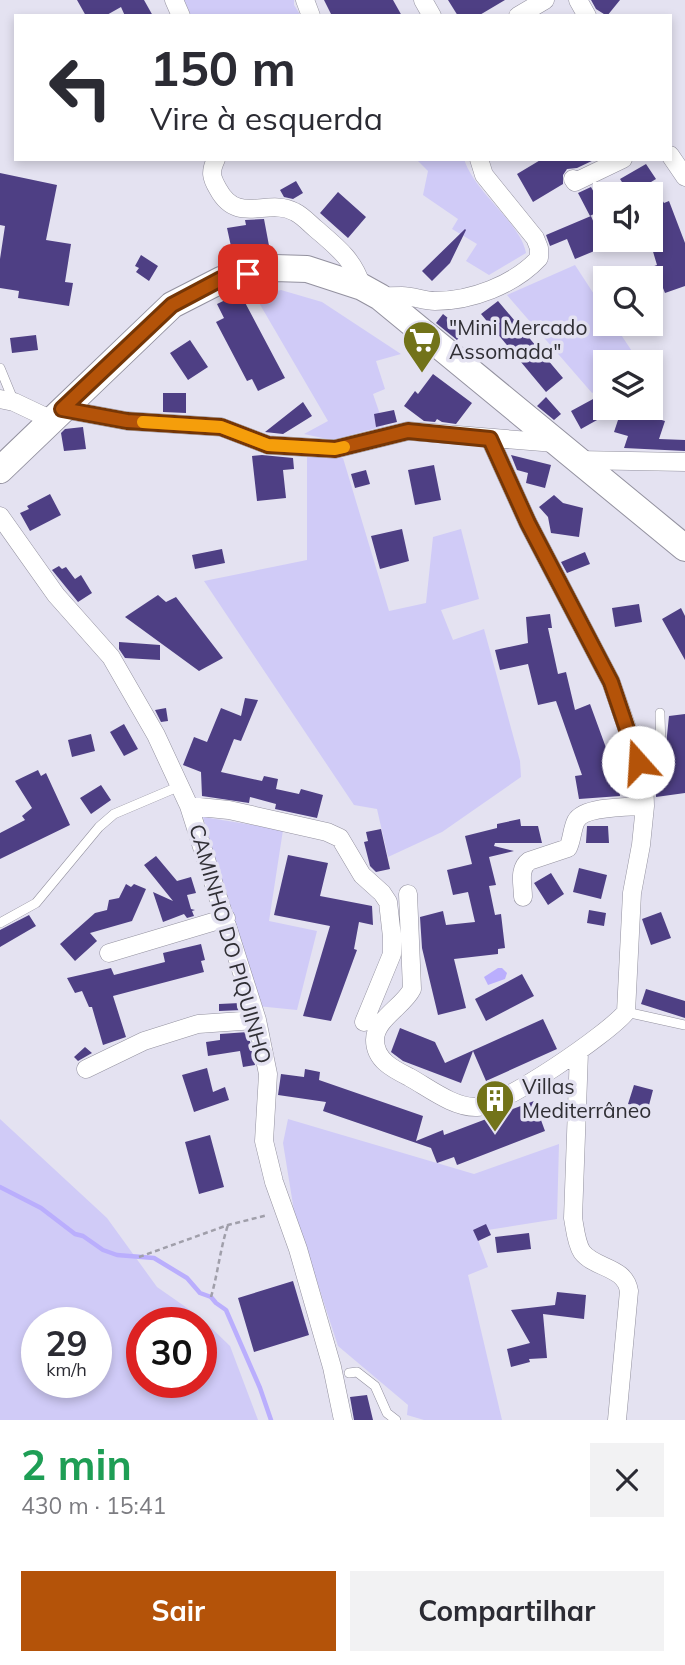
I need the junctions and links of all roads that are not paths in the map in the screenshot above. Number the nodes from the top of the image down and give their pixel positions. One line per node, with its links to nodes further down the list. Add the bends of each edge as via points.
1 (545, 0): 2 (street)
2 (521, 14)
3 (672, 158): 7 (street)
4 (215, 161): 9 (street, via 212,178 233,206 294,212 341,250)
5 (479, 161): 9 (street, via 484,175 535,238 539,258 530,268 459,300)
6 (619, 161): 8 (street, via 575,183)
7 (685, 177)
8 (573, 178)
9 (371, 292): 12 (main road, via 307,269 274,268 221,279 172,305); 14 (main road)
10 (0, 368): 11 (lane)
11 (7, 401): 12 (street)
12 (57, 414): 13 (street, via 221,427 268,445 321,449 408,431); 17 (main road)
13 (490, 439): 14 (street); 21 (street, via 611,682)
14 (555, 443): 15 (main road)
15 (576, 460): 16 (street); 19 (main road)
16 (685, 462)
17 (0, 470)
18 (0, 516): 22 (street, CAMINHO DO PIQUINHO, via 56,595 111,657)
19 (685, 548)
20 (660, 713): 21 (lane, via 658,749)
21 (638, 762): 24 (street, via 644,777)
22 (180, 786): 23 (street, CAMINHO DO PIQUINHO); 28 (lane, via 114,814 36,903)
23 (189, 806): 27 (street, CAMINHO DO PIQUINHO); 32 (street, via 229,810 340,838 362,875 388,902 393,937 392,954)
24 (645, 806): 26 (street, via 580,816 568,848 524,864); 30 (street, via 632,893)
25 (408, 894): 34 (street, via 412,989 375,1038 379,1055 389,1067 454,1102 479,1107)
26 (523, 897)
27 (226, 918): 29 (street); 31 (street, CAMINHO DO PIQUINHO)
28 (0, 923)
29 (109, 953)
30 (626, 1012): 33 (lane); 34 (street)
31 (257, 1020): 35 (street, via 198,1024 144,1041); 37 (street, CAMINHO DO PIQUINHO, via 268,1074 264,1141)
32 (364, 1021)
33 (685, 1025)
34 (579, 1052): 39 (street, via 576,1236 583,1253 620,1275 629,1291)
35 (86, 1069)
36 (349, 1373): 38 (lane, via 367,1378)
37 (344, 1420)
38 (396, 1420)
39 (617, 1420)

